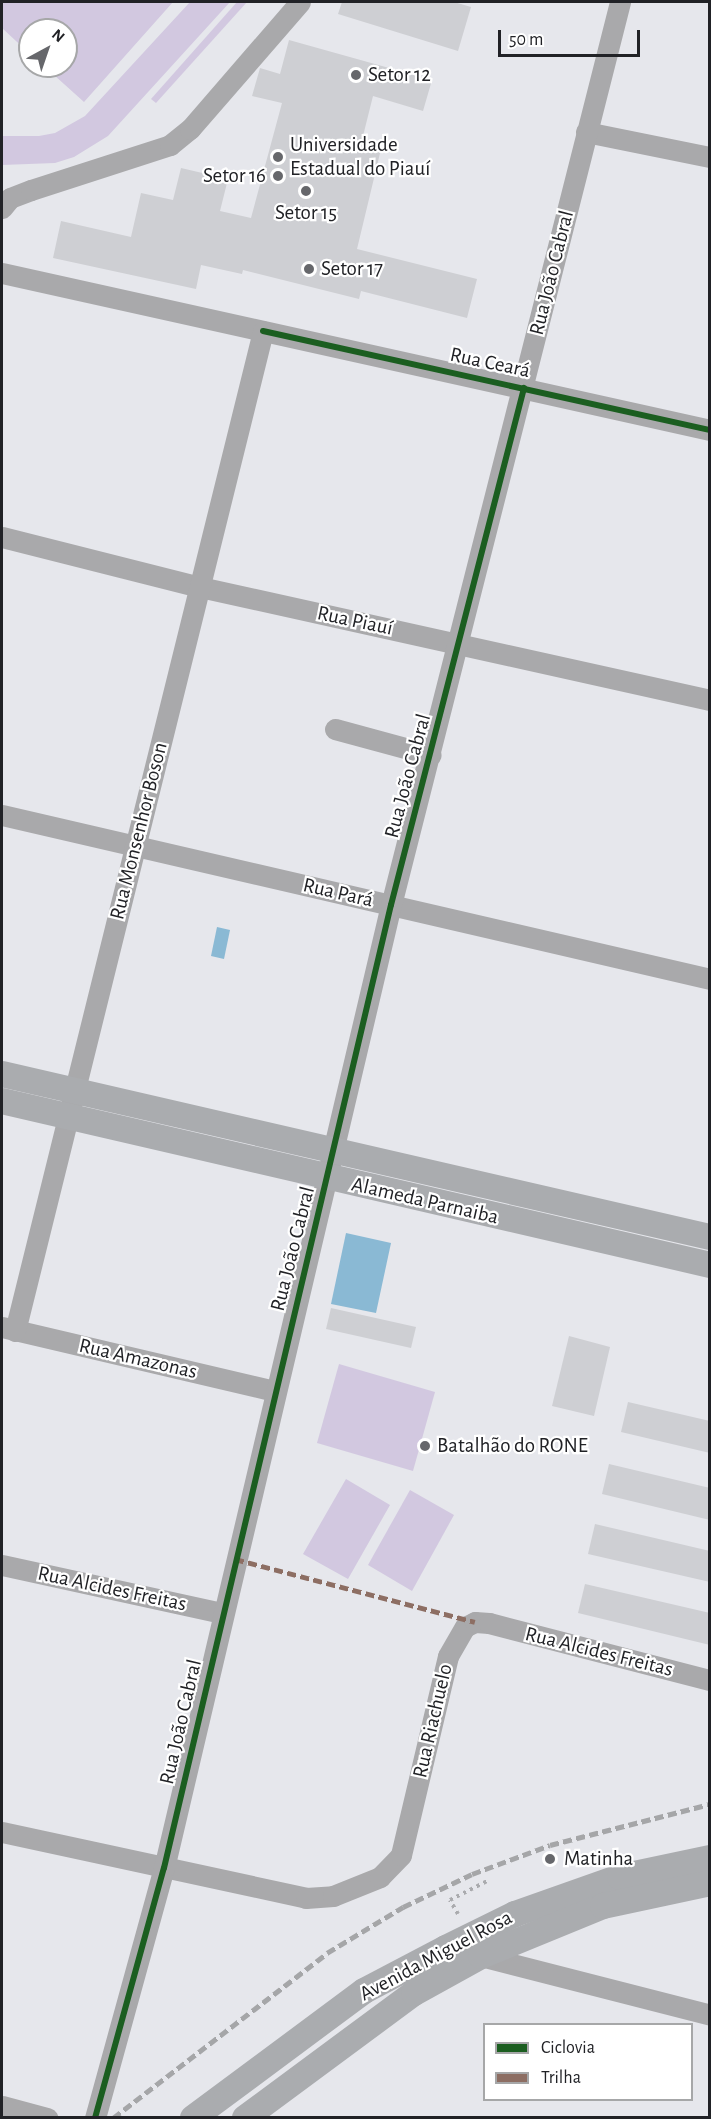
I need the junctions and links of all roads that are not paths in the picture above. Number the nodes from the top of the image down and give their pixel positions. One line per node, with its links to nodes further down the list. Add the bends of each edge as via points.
1 (300, 2): 5 (street, via 190,129 170,146 31,190 10,198)
2 (620, 2): 3 (street, Rua João Cabral)
3 (586, 132): 4 (street); 8 (street, Rua João Cabral)
4 (710, 157)
5 (2, 208)
6 (2, 273): 7 (street, Rua Ceará)
7 (263, 331): 8 (street, Rua Ceará); 11 (street, Rua Monsenhor Boson)
8 (524, 388): 9 (street, Rua Ceará); 12 (street, Rua João Cabral)
9 (710, 430)
10 (2, 537): 11 (street, Rua Piauí)
11 (200, 587): 12 (street, Rua Piauí); 17 (street, Rua Monsenhor Boson)
12 (459, 644): 13 (street, Rua Piauí); 15 (street, Rua João Cabral)
13 (710, 700)
14 (335, 729): 15 (street)
15 (430, 755): 18 (street, Rua João Cabral)
16 (2, 815): 17 (street, Rua Pará)
17 (135, 846): 18 (street, Rua Pará); 21 (street, Rua Monsenhor Boson)
18 (391, 905): 19 (street, Rua Pará); 24 (street, Rua João Cabral)
19 (710, 979)
20 (2, 1074): 21 (main road, Alameda Parnaiba)
21 (75, 1090): 23 (street, Rua Monsenhor Boson); 24 (main road, Alameda Parnaiba)
22 (2, 1101): 23 (main road, Alameda Parnaiba)
23 (68, 1116): 25 (main road, Alameda Parnaiba); 30 (street, Rua Monsenhor Boson)
24 (334, 1149): 25 (street, Rua João Cabral); 26 (main road, Alameda Parnaiba)
25 (328, 1178): 28 (main road, Alameda Parnaiba); 31 (street, Rua João Cabral)
26 (652, 1224): 27 (main road, Alameda Parnaiba); 28 (main road)
27 (710, 1237)
28 (646, 1251): 29 (main road, Alameda Parnaiba)
29 (710, 1265)
30 (8, 1329): 31 (street, Rua Amazonas)
31 (275, 1391): 33 (street, Rua João Cabral)
32 (2, 1565): 33 (street, Rua Alcides Freitas)
33 (222, 1613): 38 (street, Rua João Cabral)
34 (489, 1623): 35 (street, Rua Alcides Freitas); 38 (street, Rua Riachuelo, via 474,1622 465,1627 448,1656 405,1843 394,1864 380,1877 333,1896 306,1898)
35 (710, 1680)
36 (2, 1832): 38 (street)
37 (710, 1858): 45 (main road, Avenida Miguel Rosa, via 620,1877 515,1914 446,1948 364,1991)
38 (164, 1868): 44 (street, Rua João Cabral)
39 (710, 1883): 40 (main road, Avenida Miguel Rosa, via 603,1906)
40 (481, 1956): 41 (street); 46 (main road, Avenida Miguel Rosa, via 414,1993)
41 (710, 2015)
42 (13, 2112): 43 (street)
43 (47, 2118)
44 (95, 2118)
45 (193, 2118)
46 (245, 2118)

